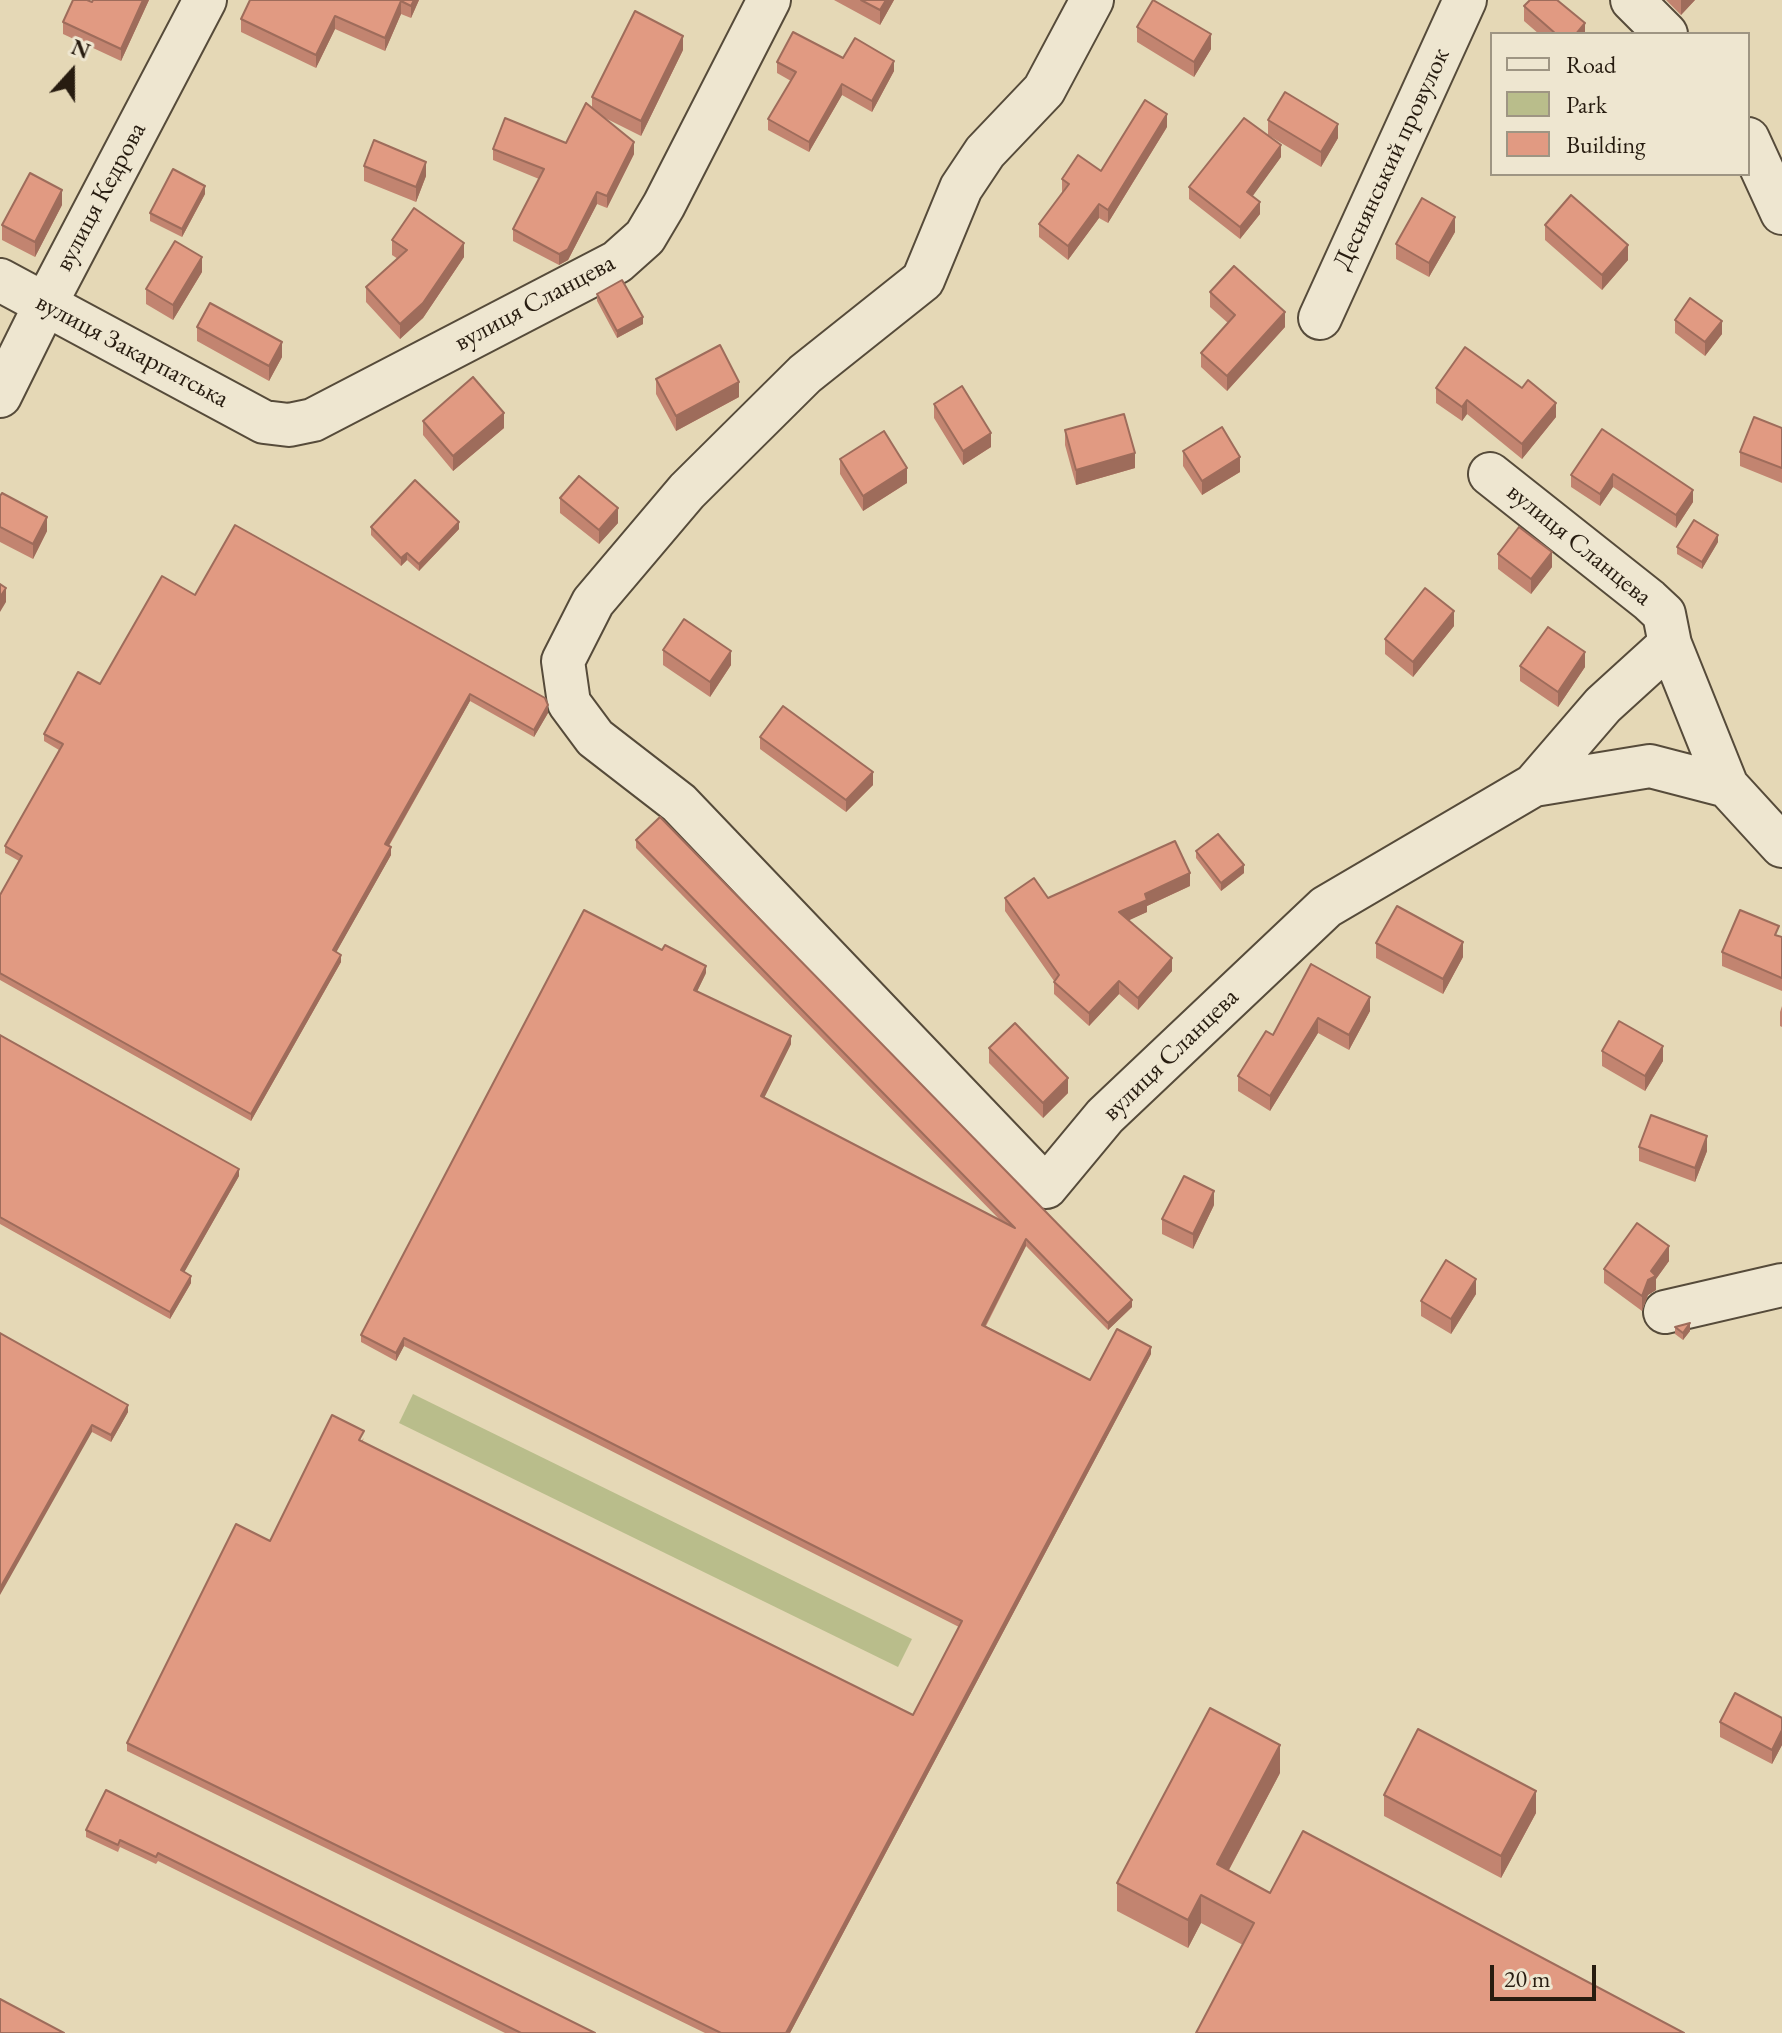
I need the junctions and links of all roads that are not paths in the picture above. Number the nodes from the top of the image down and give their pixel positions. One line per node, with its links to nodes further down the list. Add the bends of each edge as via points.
1 (205, 0): 10 (street, вулиця Кедрова)
2 (769, 0): 13 (street, вулиця Сланцева, via 664,205 645,237 617,262 313,420 289,425)
3 (1092, 0): 16 (street, вулиця Сланцева, via 1044,90 985,152 961,188 923,280 805,374 687,491 593,602 563,661 569,703 595,738 679,803 1046,1187 1105,1116 1326,907)
4 (1465, 0): 11 (street, Деснянський провулок)
5 (1632, 0): 6 (street)
6 (1664, 32)
7 (1750, 143): 8 (street)
8 (1782, 213)
9 (0, 280): 10 (street, вулиця Закарпатська)
10 (45, 305): 12 (street, вулиця Кедрова); 13 (street, вулиця Закарпатська)
11 (1320, 318)
12 (0, 396)
13 (264, 422)
14 (1490, 474): 15 (street, вулиця Сланцева, via 1664,614)
15 (1670, 644): 16 (street, вулиця Сланцева, via 1603,705); 17 (street)
16 (1534, 785): 17 (street, via 1650,766)
17 (1727, 786): 18 (street)
18 (1782, 846)
19 (1782, 1285): 20 (street)
20 (1665, 1312)

